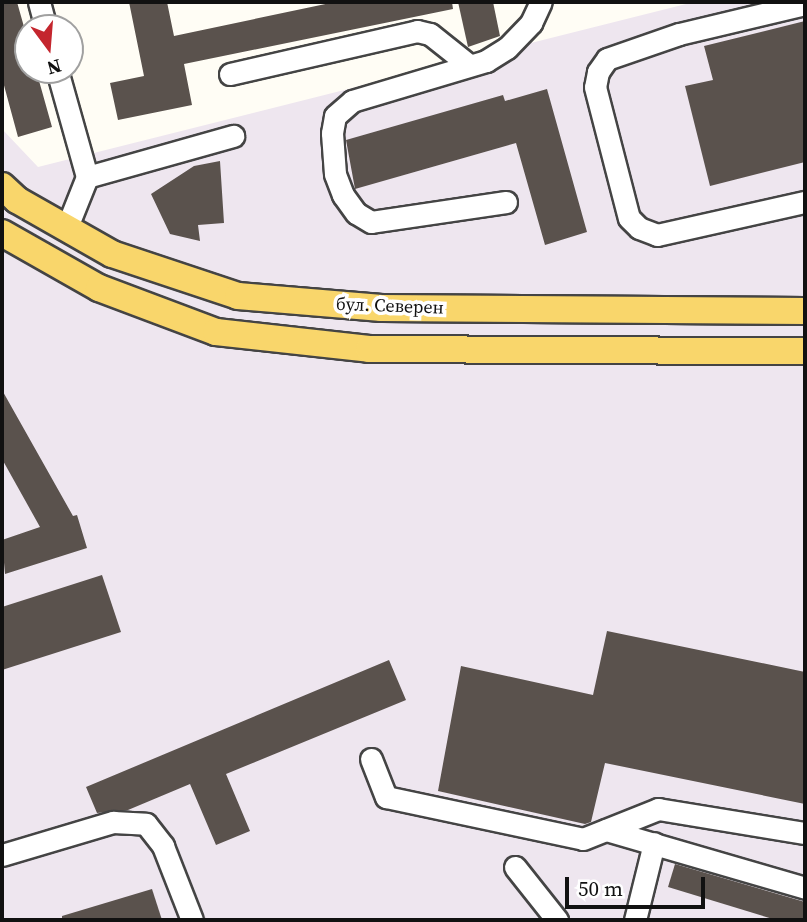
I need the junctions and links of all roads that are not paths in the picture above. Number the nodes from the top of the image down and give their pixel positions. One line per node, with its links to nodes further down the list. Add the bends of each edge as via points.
1 (541, 2): 3 (street, via 531,23 507,48)
2 (805, 4): 10 (street, via 679,34 607,59 595,87 629,218 639,228 657,235)
3 (469, 65): 4 (street, via 430,34 417,31); 9 (street, via 352,101 335,116 335,174 356,213 371,222)
4 (230, 74)
5 (61, 84): 7 (street)
6 (233, 136): 7 (street)
7 (87, 177): 11 (street)
8 (2, 186): 11 (main road, бул. Северен)
9 (506, 201)
10 (805, 202)
11 (66, 228): 13 (main road, бул. Северен, via 113,254 238,296 382,308)
12 (2, 233): 14 (main road, via 99,288 216,332 369,349)
13 (805, 311)
14 (805, 351)
15 (371, 759): 16 (street, via 386,797 583,839)
16 (606, 830): 17 (street, via 658,809); 18 (street)
17 (805, 833)
18 (654, 843): 21 (street); 24 (street)
19 (2, 856): 22 (street, via 113,822 146,824 163,846)
20 (515, 867): 23 (street)
21 (805, 888)
22 (192, 920)
23 (557, 920)
24 (635, 920)

